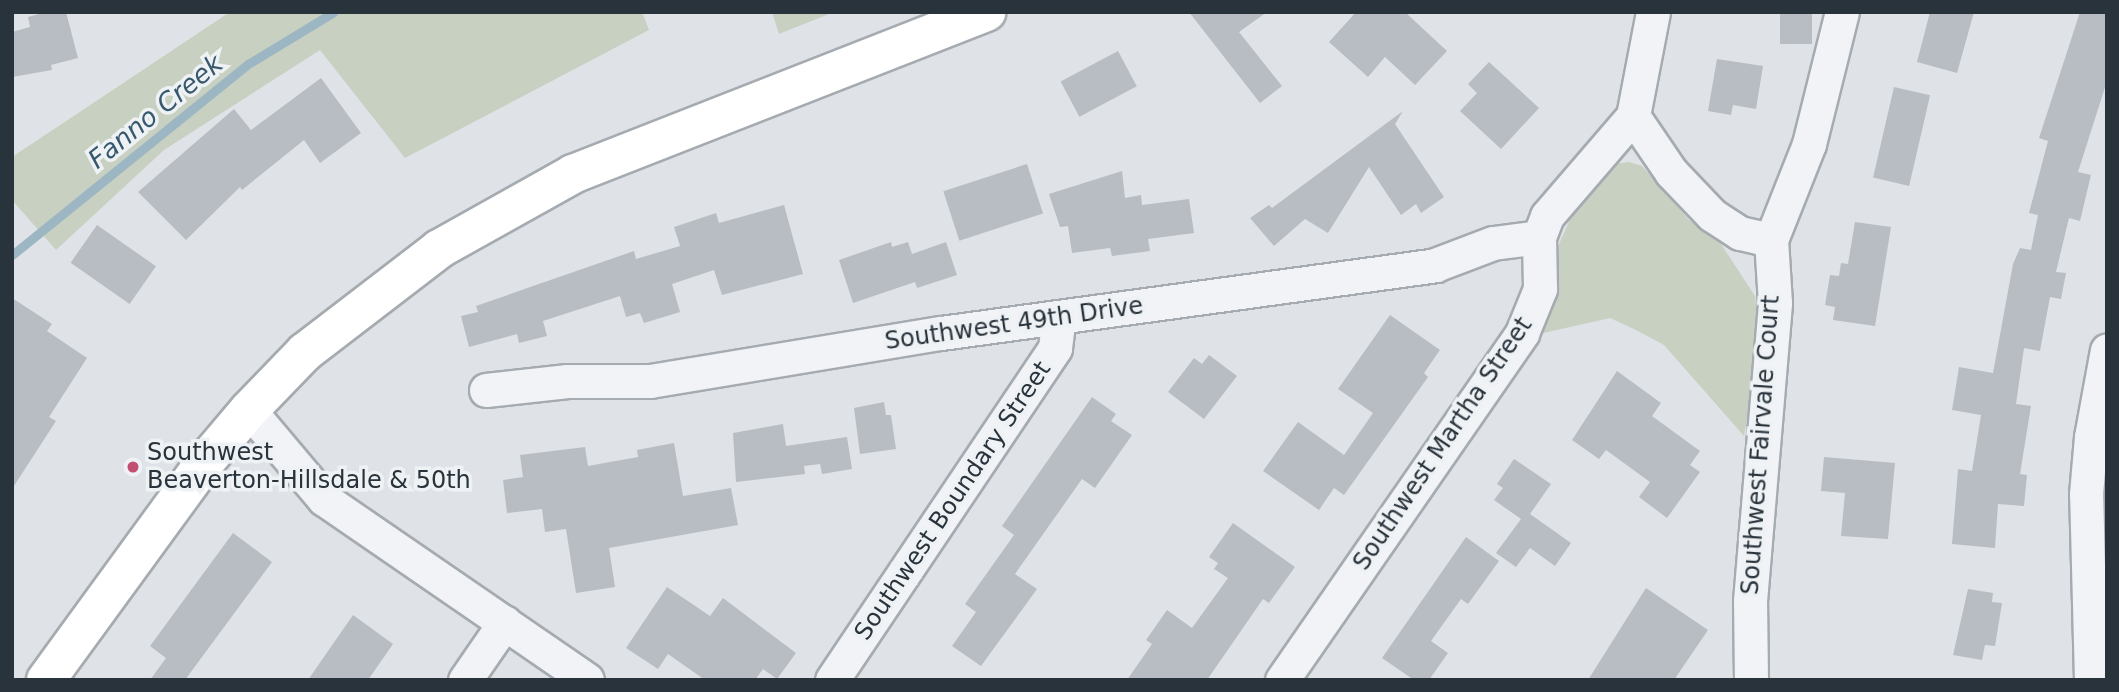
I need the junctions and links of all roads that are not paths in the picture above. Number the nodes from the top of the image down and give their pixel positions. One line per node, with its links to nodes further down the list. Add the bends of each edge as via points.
1 (986, 12): 10 (main road, via 533,192 439,249 363,303)
2 (1653, 12): 4 (street, Southwest Martha Street)
3 (1842, 12): 6 (street, Southwest Fairvale Court, via 1809,144)
4 (1633, 116): 5 (street, Southwest Martha Street, via 1547,216); 6 (street, via 1671,172 1712,215 1740,233)
5 (1539, 237): 7 (street, Southwest 49th Drive, via 1493,243 1435,265); 16 (street, Southwest Martha Street, via 1540,289 1522,333)
6 (1771, 240): 17 (street, Southwest Fairvale Court, via 1775,303 1750,601)
7 (1059, 317): 9 (street, Southwest 49th Drive, via 650,381 568,381); 15 (street, Southwest Boundary Street, via 1055,348)
8 (2107, 349): 18 (street, via 2086,495)
9 (486, 390)
10 (249, 410): 11 (street, via 324,499); 12 (main road)
11 (505, 622): 13 (street); 14 (street)
12 (46, 680)
13 (465, 680)
14 (587, 680)
15 (832, 680)
16 (1282, 680)
17 (1751, 680)
18 (2091, 680)

